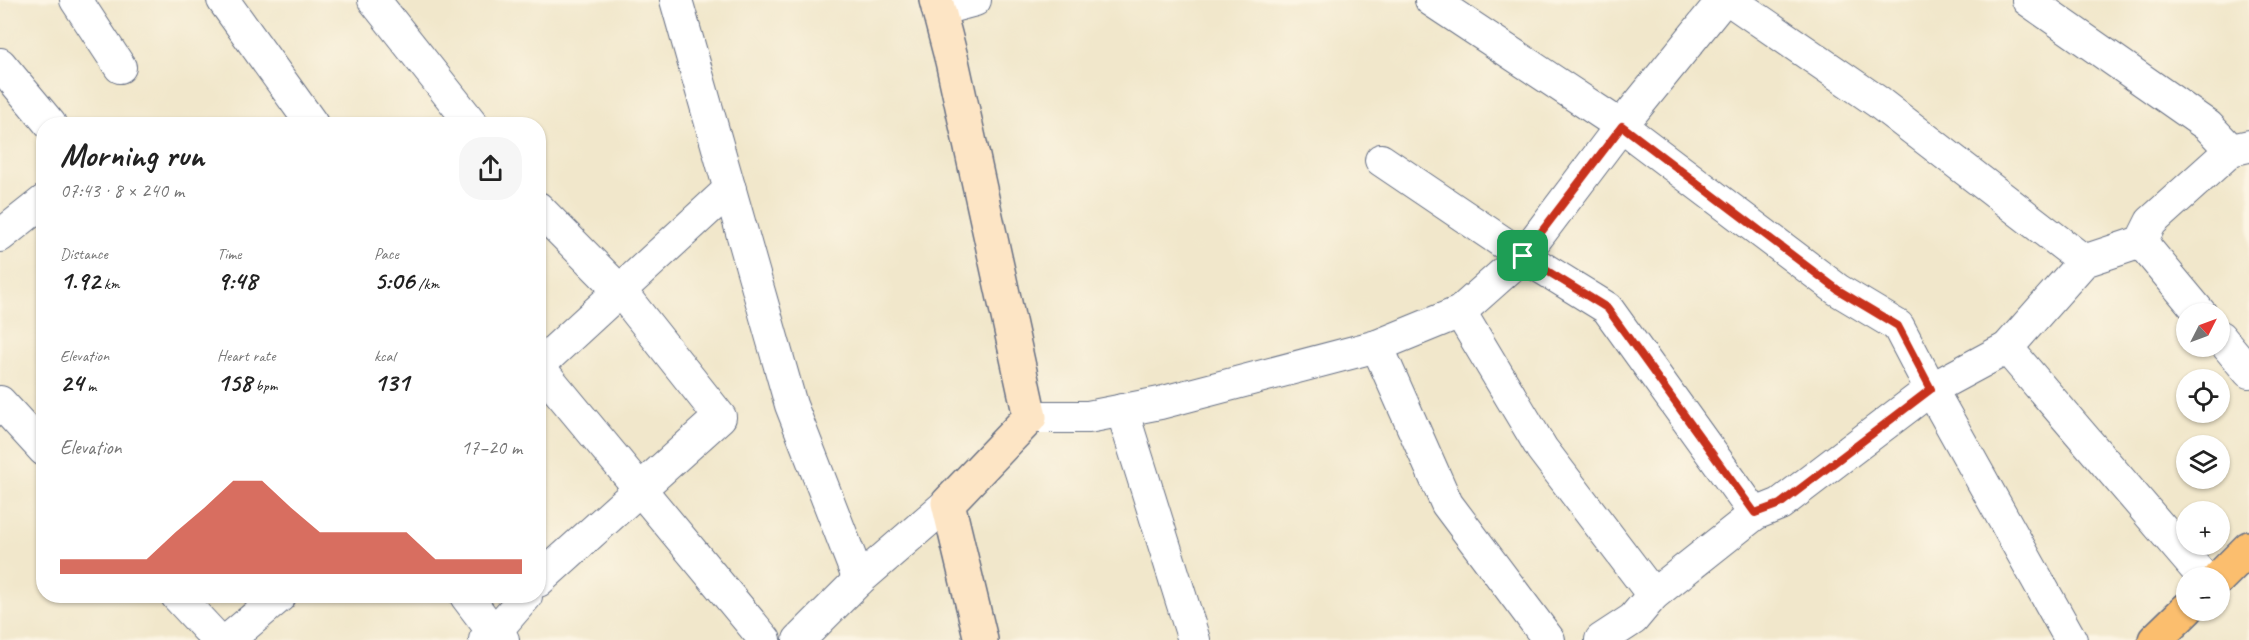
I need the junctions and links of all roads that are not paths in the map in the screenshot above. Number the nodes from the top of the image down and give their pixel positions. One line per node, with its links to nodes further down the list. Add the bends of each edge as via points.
1 (76, 0): 12 (street)
2 (223, 0): 14 (street)
3 (374, 0): 15 (street)
4 (676, 0): 19 (street)
5 (975, 0): 10 (street)
6 (1431, 0): 16 (street)
7 (1723, 0): 16 (street)
8 (1730, 0): 25 (street, via 1878,102)
9 (2028, 0): 17 (street)
10 (937, 5): 38 (street)
11 (0, 64): 13 (street)
12 (120, 67)
13 (44, 117)
14 (307, 117)
15 (466, 117)
16 (1622, 126): 24 (street); 35 (street, via 1838,290 1898,326)
17 (2240, 148): 23 (street, via 2151,222)
18 (1380, 160): 24 (street)
19 (730, 189): 26 (street); 47 (street, via 791,405)
20 (36, 207): 22 (street)
21 (546, 216): 26 (street)
22 (0, 236)
23 (2141, 242): 25 (street); 27 (street)
24 (1523, 256): 28 (street); 42 (street, via 1607,308)
25 (2084, 261): 30 (street)
26 (621, 292): 32 (street); 40 (street, via 720,417)
27 (2191, 303)
28 (1460, 312): 29 (street); 48 (street, via 1542,449)
29 (1377, 346): 37 (street); 61 (street, via 1447,504)
30 (2007, 348): 35 (street); 44 (street)
31 (2230, 349): 33 (street)
32 (546, 360)
33 (2249, 372)
34 (546, 375): 40 (street)
35 (1931, 389): 42 (street, via 1780,504); 63 (street)
36 (0, 402): 39 (street)
37 (1122, 410): 38 (street, via 1088,417); 60 (street)
38 (1030, 417): 41 (street)
39 (36, 441)
40 (639, 488): 46 (street); 58 (street)
41 (948, 503): 47 (street); 59 (street)
42 (1755, 513): 48 (street)
43 (2249, 548): 45 (main road)
44 (2195, 567)
45 (2230, 567)
46 (546, 574)
47 (860, 580): 54 (street)
48 (1653, 595): 62 (street, via 1633,619)
49 (184, 603): 56 (street)
50 (272, 603): 57 (street)
51 (471, 603): 55 (street)
52 (521, 603): 55 (street)
53 (2176, 620): 64 (main road)
54 (814, 633)
55 (494, 638)
56 (218, 640)
57 (228, 640)
58 (765, 640)
59 (981, 640)
60 (1194, 640)
61 (1549, 640)
62 (1601, 640)
63 (2071, 640)
64 (2155, 640)

